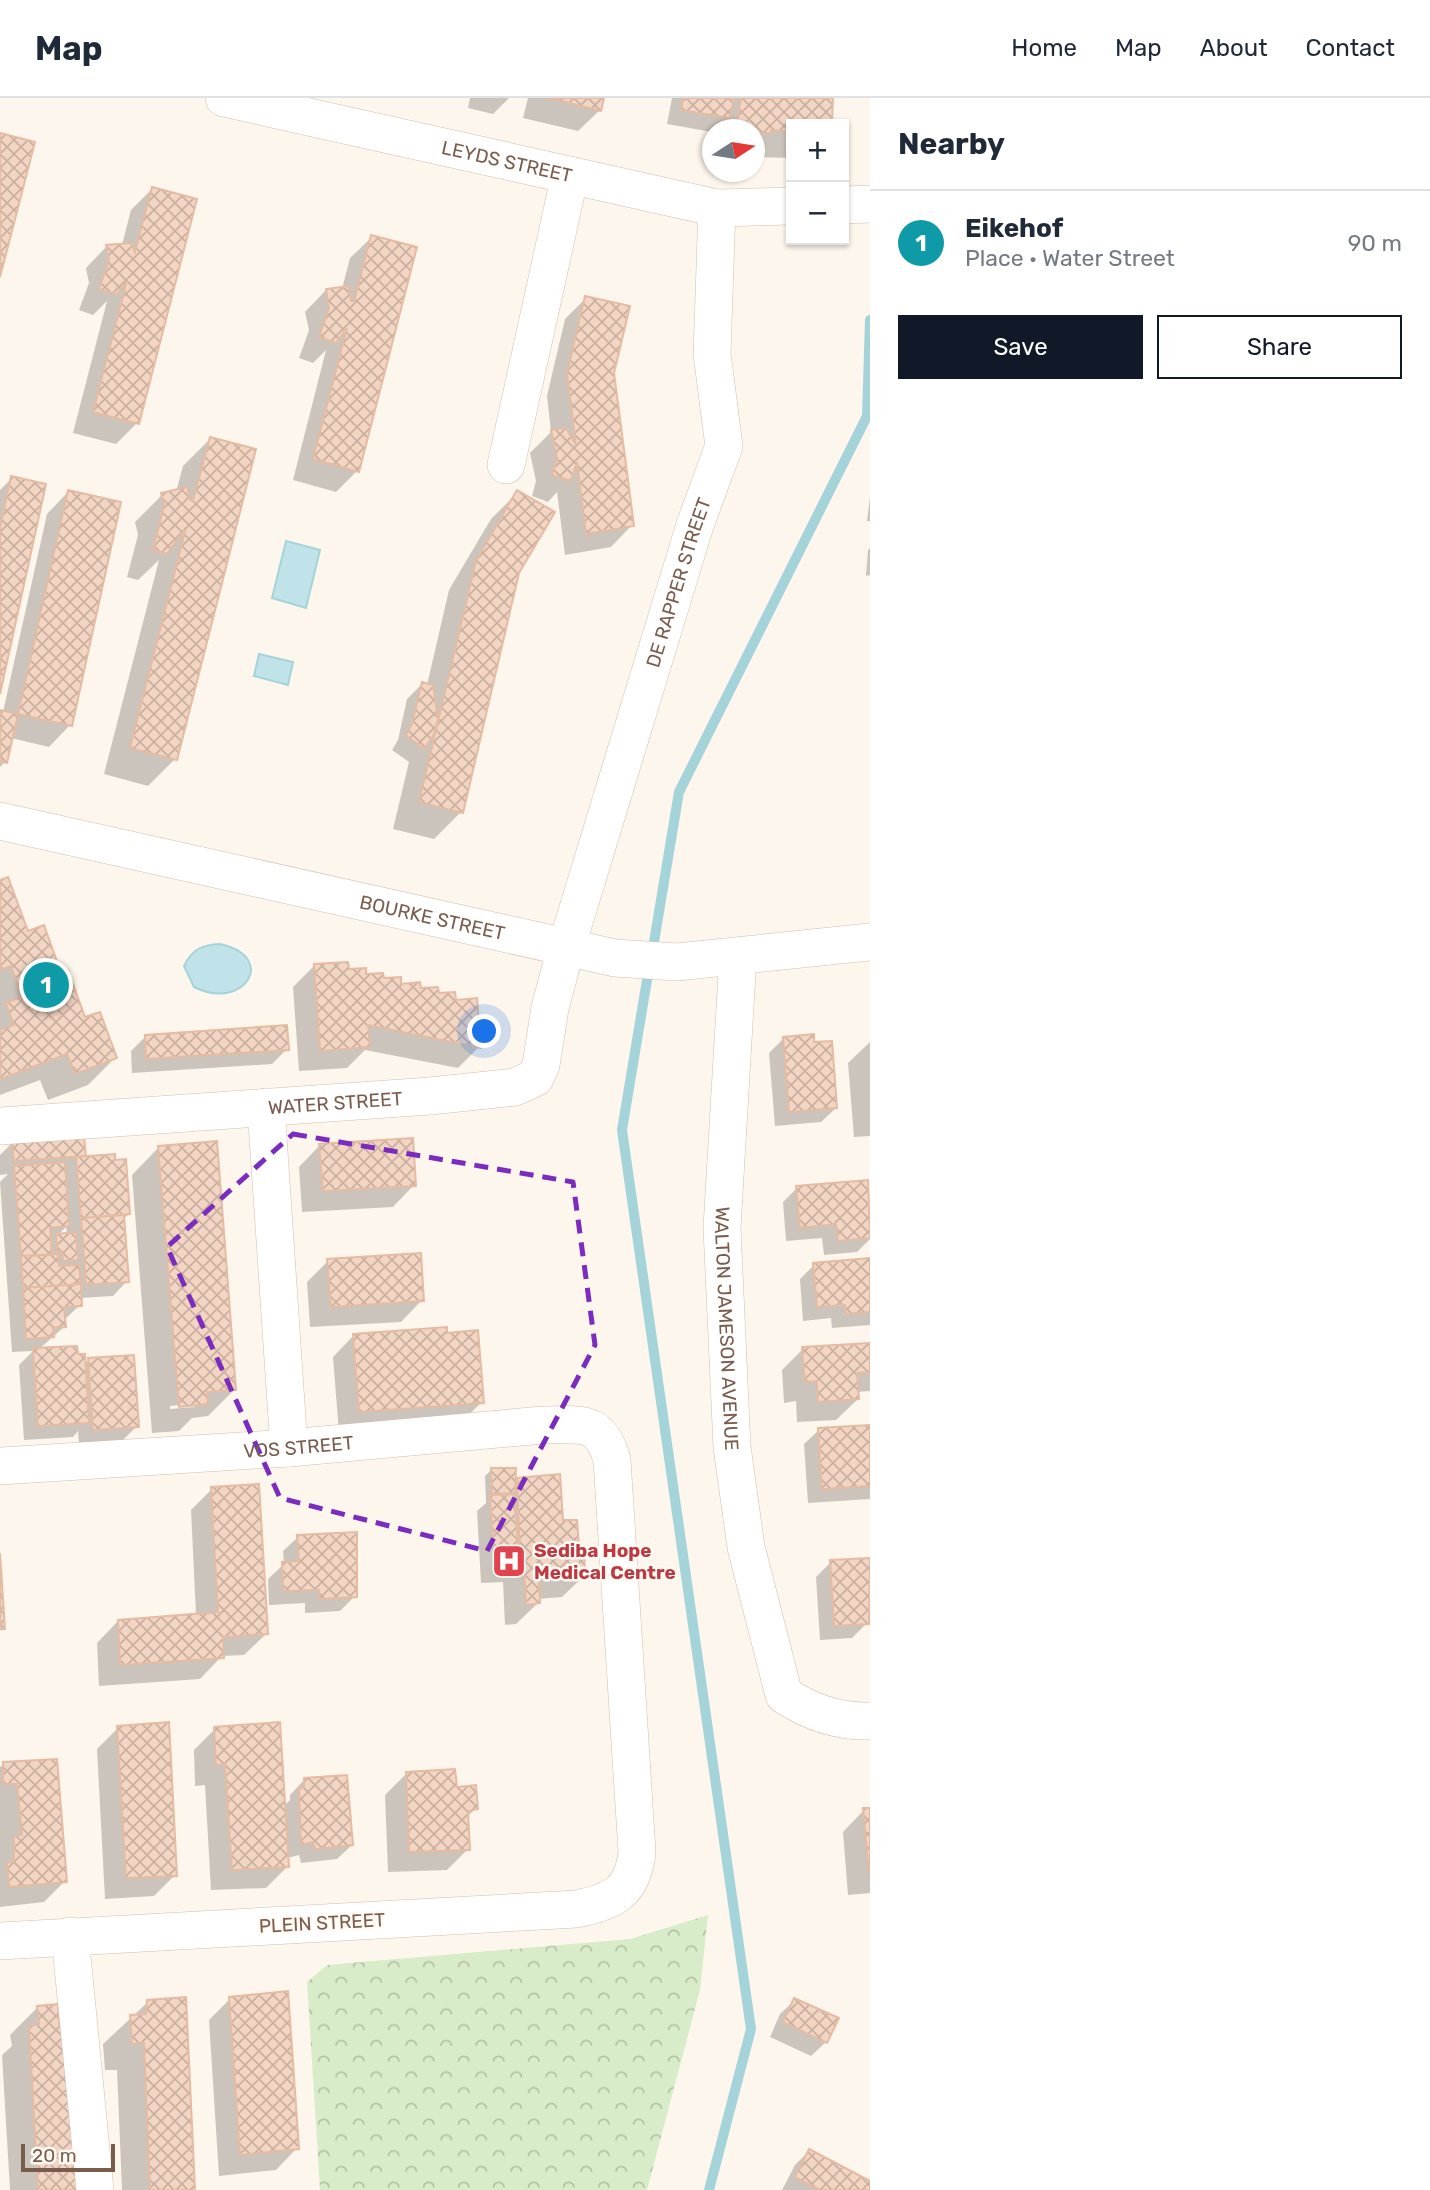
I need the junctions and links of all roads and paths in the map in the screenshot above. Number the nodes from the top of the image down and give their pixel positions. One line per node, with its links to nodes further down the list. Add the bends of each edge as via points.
1 (224, 98): 2 (street, LEYDS STREET)
2 (570, 175): 4 (street, LEYDS STREET); 5 (street)
3 (786, 206): 4 (street, LEYDS STREET)
4 (717, 208): 8 (street, DE RAPPER STREET, via 712,354 724,446 695,525)
5 (506, 466)
6 (0, 821): 8 (street, BOURKE STREET)
7 (870, 942): 9 (street, BOURKE STREET)
8 (566, 948): 9 (street, BOURKE STREET, via 615,958 677,962); 10 (street, WATER STREET, via 535,1078 491,1090)
9 (738, 956): 14 (street, WALTON JAMESON AVENUE, via 722,1228 732,1447 746,1547 784,1695 804,1708 852,1722)
10 (266, 1107): 11 (street, WATER STREET); 12 (street)
11 (0, 1126)
12 (289, 1448): 13 (street, VOS STREET); 15 (street, VOS STREET, via 543,1425 595,1429 604,1437 612,1460 637,1852)
13 (0, 1466)
14 (870, 1721)
15 (633, 1877): 16 (street, PLEIN STREET, via 615,1896 576,1909)
16 (70, 1936): 17 (street, PLEIN STREET); 18 (street)
17 (0, 1941)
18 (95, 2190)

